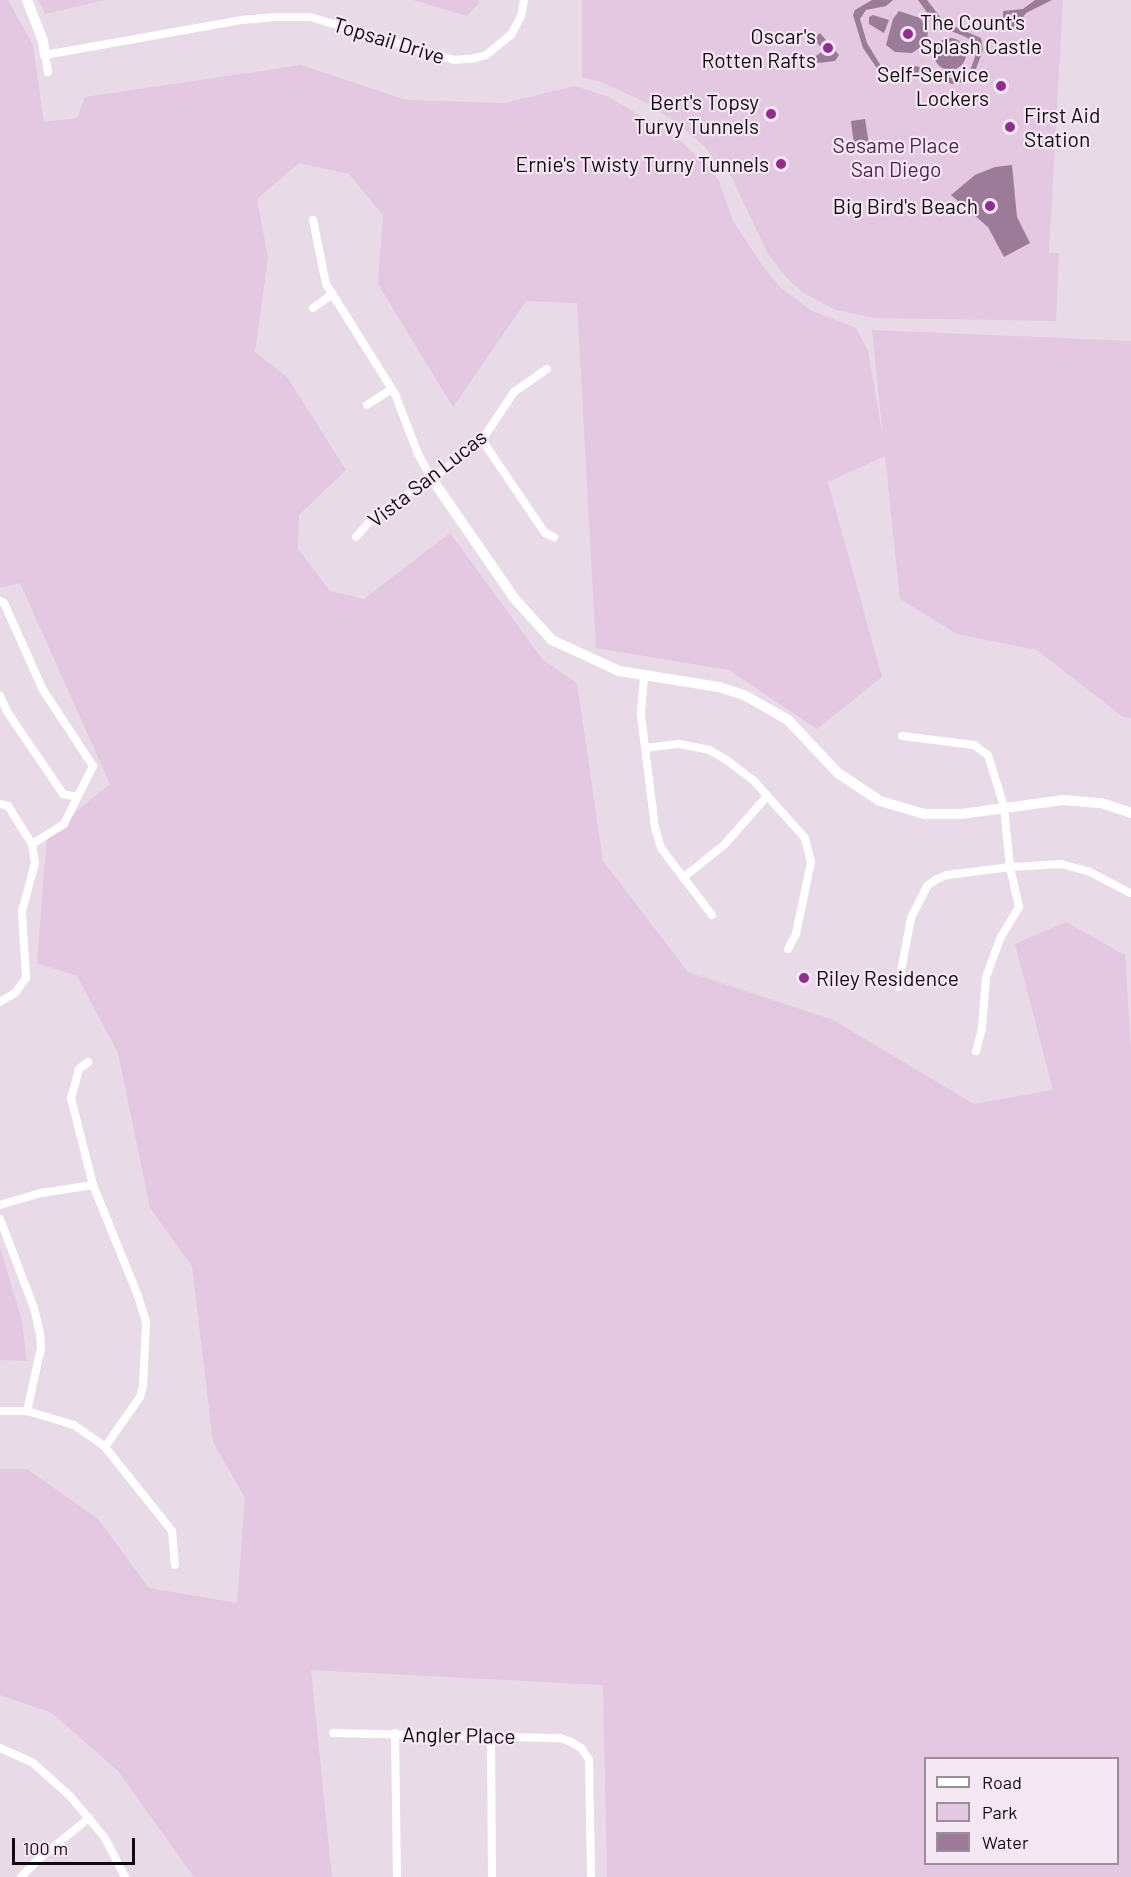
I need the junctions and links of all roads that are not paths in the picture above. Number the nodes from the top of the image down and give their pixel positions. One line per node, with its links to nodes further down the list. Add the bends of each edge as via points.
1 (27, 0): 3 (street)
2 (524, 0): 3 (street, Topsail Drive, via 512,35 486,55 475,58 454,60 310,17 241,20)
3 (45, 55): 4 (street)
4 (48, 72)
5 (313, 220): 6 (street, via 323,274)
6 (332, 294): 7 (street); 9 (street)
7 (313, 308)
8 (547, 369): 11 (street, Vista San Lucas, via 514,392)
9 (392, 389): 10 (street); 12 (street)
10 (367, 405)
11 (482, 440): 12 (street, Vista San Lucas); 14 (street, via 545,534)
12 (432, 479): 13 (street, Vista San Lucas, via 374,516); 16 (street, via 514,598 552,640 602,665)
13 (356, 537)
14 (554, 537)
15 (0, 601): 21 (street, via 43,690 93,766)
16 (644, 677): 19 (street, via 641,716); 23 (street, via 719,687 766,706 788,720 838,773 880,801 924,814 961,814)
17 (0, 696): 21 (street, via 63,794)
18 (902, 736): 23 (street, via 974,745 988,755)
19 (645, 748): 20 (street, via 679,744 709,750 735,765); 27 (street, via 655,828 661,848)
20 (767, 796): 27 (street, via 725,844); 30 (street, via 805,837 811,862 796,934)
21 (77, 798): 25 (street, via 64,824)
22 (0, 804): 25 (street, via 8,806)
23 (1004, 807): 24 (street, via 1076,800); 26 (street)
24 (1131, 813)
25 (32, 844): 32 (street, via 35,863 22,912 26,978 15,993)
26 (1010, 867): 28 (street, via 1065,864 1095,874); 31 (street, via 947,875 927,886 911,918); 33 (street, via 1019,907 1000,939 986,977)
27 (683, 878): 29 (street)
28 (1130, 893)
29 (712, 915)
30 (788, 949)
31 (898, 987)
32 (0, 1002)
33 (976, 1051)
34 (88, 1062): 35 (street, via 80,1069 71,1098)
35 (93, 1185): 36 (street, via 41,1193); 40 (street, via 146,1323 140,1397)
36 (0, 1205)
37 (0, 1219): 39 (street, via 40,1333)
38 (0, 1411): 39 (street)
39 (27, 1411): 40 (street, via 74,1425)
40 (105, 1447): 41 (street, via 171,1531)
41 (175, 1565)
42 (333, 1733): 43 (street, Angler Place)
43 (395, 1733): 44 (street, Angler Place); 49 (street)
44 (492, 1736): 50 (street); 51 (street, Angler Place, via 560,1738 581,1748 589,1760)
45 (0, 1748): 46 (street, via 48,1774)
46 (89, 1818): 47 (street); 48 (street, via 105,1838)
47 (21, 1877)
48 (125, 1877)
49 (397, 1877)
50 (492, 1877)
51 (591, 1877)

